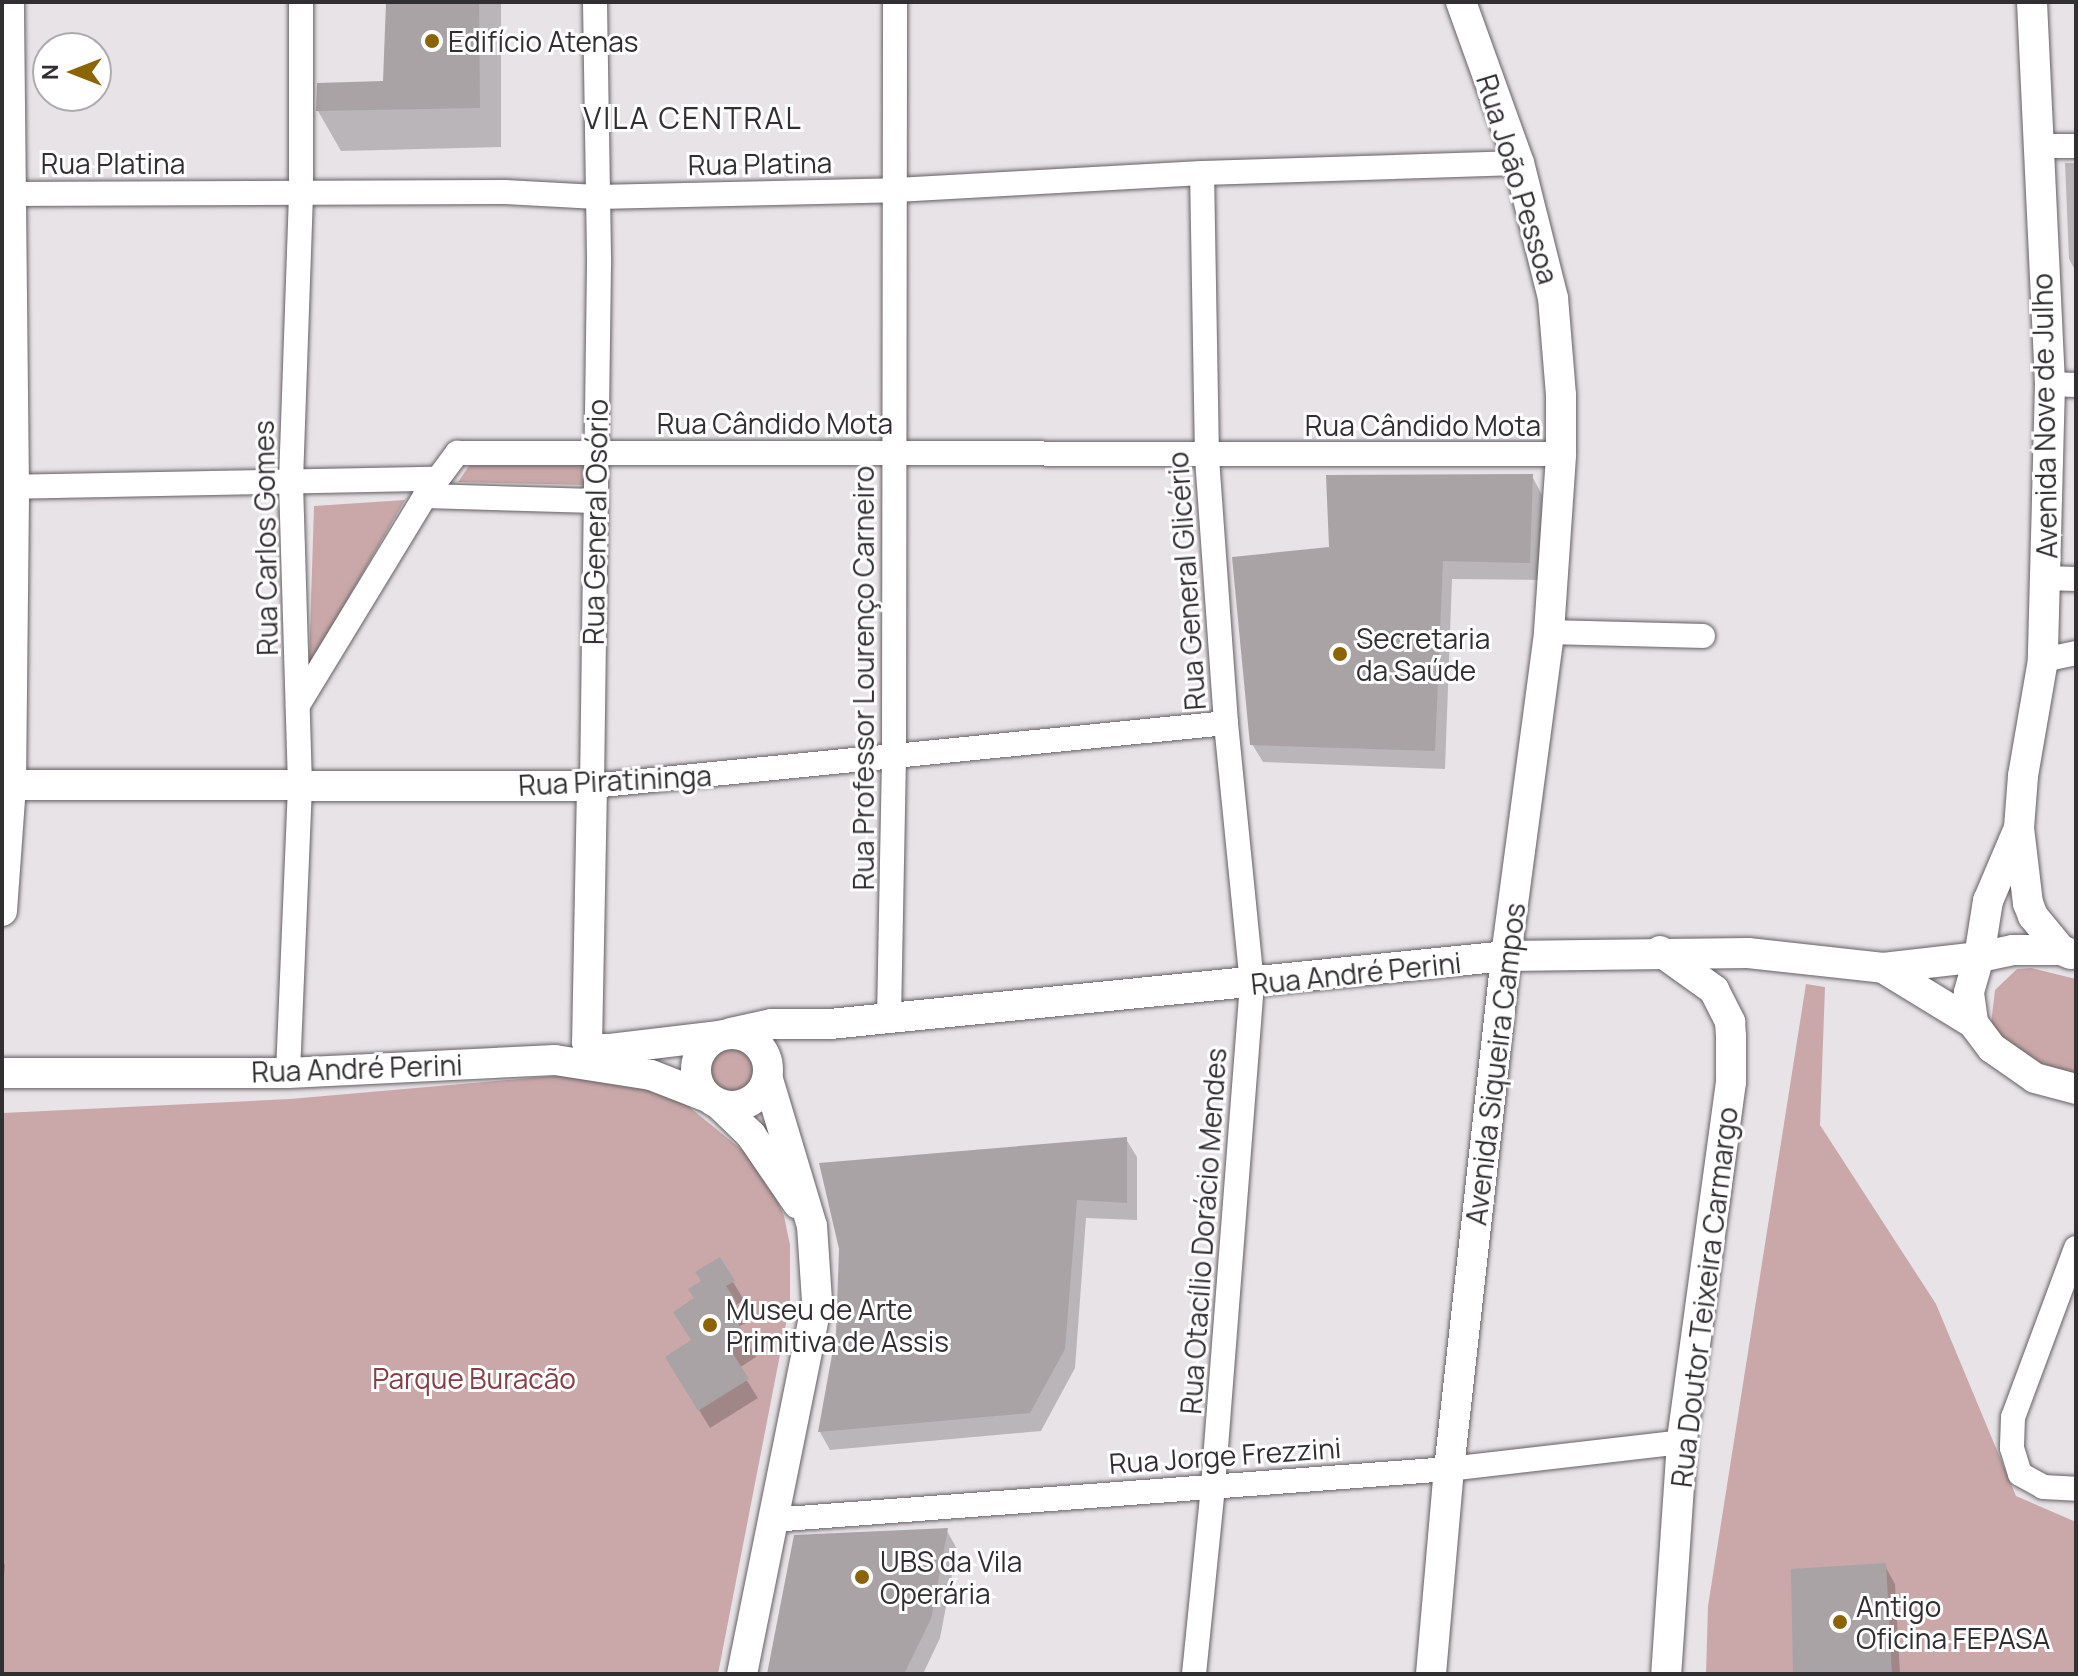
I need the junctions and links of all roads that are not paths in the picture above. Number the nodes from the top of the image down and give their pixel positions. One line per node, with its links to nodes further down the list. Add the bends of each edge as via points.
1 (9, 2): 13 (main road)
2 (301, 2): 12 (street, Rua Carlos Gomes)
3 (595, 2): 14 (street, Rua General Osório)
4 (895, 2): 11 (street, Rua Professor Lourenço Carneiro)
5 (1461, 2): 9 (main road, Rua João Pessoa)
6 (2032, 2): 7 (main road, Avenida Nove de Julho)
7 (2037, 146): 8 (street); 15 (main road, Avenida Nove de Julho)
8 (2076, 146)
9 (1519, 163): 10 (street, Rua Platina); 18 (main road, Rua João Pessoa, via 1553,298)
10 (1202, 173): 11 (street, Rua Platina); 19 (street, Rua General Glicério)
11 (896, 190): 14 (street, Rua Platina); 16 (street, Rua Professor Lourenço Carneiro)
12 (301, 193): 13 (street, Rua Platina); 14 (street, Rua Platina); 20 (street, Rua Carlos Gomes)
13 (7, 194): 21 (main road)
14 (597, 197): 17 (street, Rua General Osório)
15 (2063, 385): 24 (main road, Avenida Nove de Julho)
16 (894, 452): 17 (street, Rua Cândido Mota); 19 (street, Rua Cândido Mota); 32 (street, Rua Professor Lourenço Carneiro)
17 (595, 454): 22 (street, Rua Cândido Mota, via 457,453); 23 (street, Rua General Osório)
18 (1561, 454): 19 (street, Rua Cândido Mota); 26 (main road, Avenida Siqueira Campos)
19 (1207, 457): 31 (street, Rua General Glicério)
20 (291, 481): 21 (street); 22 (street); 30 (street, Rua Carlos Gomes)
21 (8, 488): 33 (main road)
22 (430, 488): 23 (street); 30 (street)
23 (596, 501): 35 (street, Rua General Osório)
24 (2046, 578): 25 (street); 29 (main road, Avenida Nove de Julho)
25 (2076, 579)
26 (1549, 632): 27 (street); 40 (main road, Avenida Siqueira Campos)
27 (1703, 636)
28 (2076, 653): 29 (street)
29 (2043, 660): 36 (main road, Avenida Nove de Julho)
30 (298, 705): 34 (street, Rua Carlos Gomes)
31 (1226, 723): 32 (street, Rua Piratininga); 43 (street, Rua General Glicério)
32 (894, 759): 35 (street, Rua Piratininga); 44 (street, Rua Professor Lourenço Carneiro)
33 (6, 785): 34 (main road, Rua Piratininga); 37 (main road)
34 (300, 786): 35 (main road, Rua Piratininga); 50 (street, Rua Carlos Gomes)
35 (592, 786): 48 (main road, Rua General Osório)
36 (2019, 828): 39 (main road, Avenida Nove de Julho, via 2033,916); 41 (main road, Avenida Nove de Julho, via 1990,894)
37 (2, 911)
38 (1660, 951): 40 (main road, Rua André Perini); 42 (main road, Rua André Perini, via 1748,953); 56 (main road, Rua Doutor Teixeira Carmargo, via 1714,990 1731,1036 1731,1082)
39 (2069, 954): 41 (main road, Rua André Perini, via 2013,950)
40 (1506, 956): 43 (main road, Rua André Perini); 57 (main road, Avenida Siqueira Campos)
41 (1979, 957): 42 (main road, Rua André Perini); 45 (main road, Avenida Nove de Julho, via 1969,993)
42 (1883, 968): 45 (main road, Rua André Perini)
43 (1252, 984): 44 (main road, Rua André Perini); 58 (street, Rua Otacílio Dorácio Mendes)
44 (889, 1018): 46 (main road, Rua André Perini)
45 (1973, 1023): 52 (main road, Rua André Perini, via 2009,1064 2035,1078)
46 (830, 1024): 47 (main road, Rua André Perini, via 772,1024); 51 (main road, Rua André Perini, via 790,1044)
47 (724, 1035): 48 (main road, Rua André Perini, via 610,1049 594,1049); 51 (main road, via 745,1035 758,1043); 53 (main road, via 705,1045 695,1071 698,1085)
48 (587, 1042)
49 (2, 1073): 50 (main road, Rua André Perini)
50 (288, 1073): 53 (main road, Rua André Perini, via 555,1060 651,1075)
51 (768, 1074): 53 (main road, via 759,1096 747,1104 733,1107); 54 (main road)
52 (2076, 1089)
53 (713, 1101): 54 (main road, via 751,1135)
54 (812, 1226): 60 (main road, via 818,1278 814,1328)
55 (2076, 1248): 59 (street, via 2013,1417 2012,1448 2020,1474 2043,1487)
56 (1682, 1442): 57 (street, Rua Jorge Frezzini); 64 (main road, Rua Doutor Teixeira Carmargo)
57 (1449, 1469): 58 (street, Rua Jorge Frezzini); 63 (main road, Avenida Siqueira Campos)
58 (1213, 1486): 60 (street, Rua Jorge Frezzini); 62 (street, Rua Otacílio Dorácio Mendes)
59 (2076, 1489)
60 (772, 1520): 61 (main road)
61 (742, 1674)
62 (1194, 1674)
63 (1431, 1674)
64 (1666, 1674)

